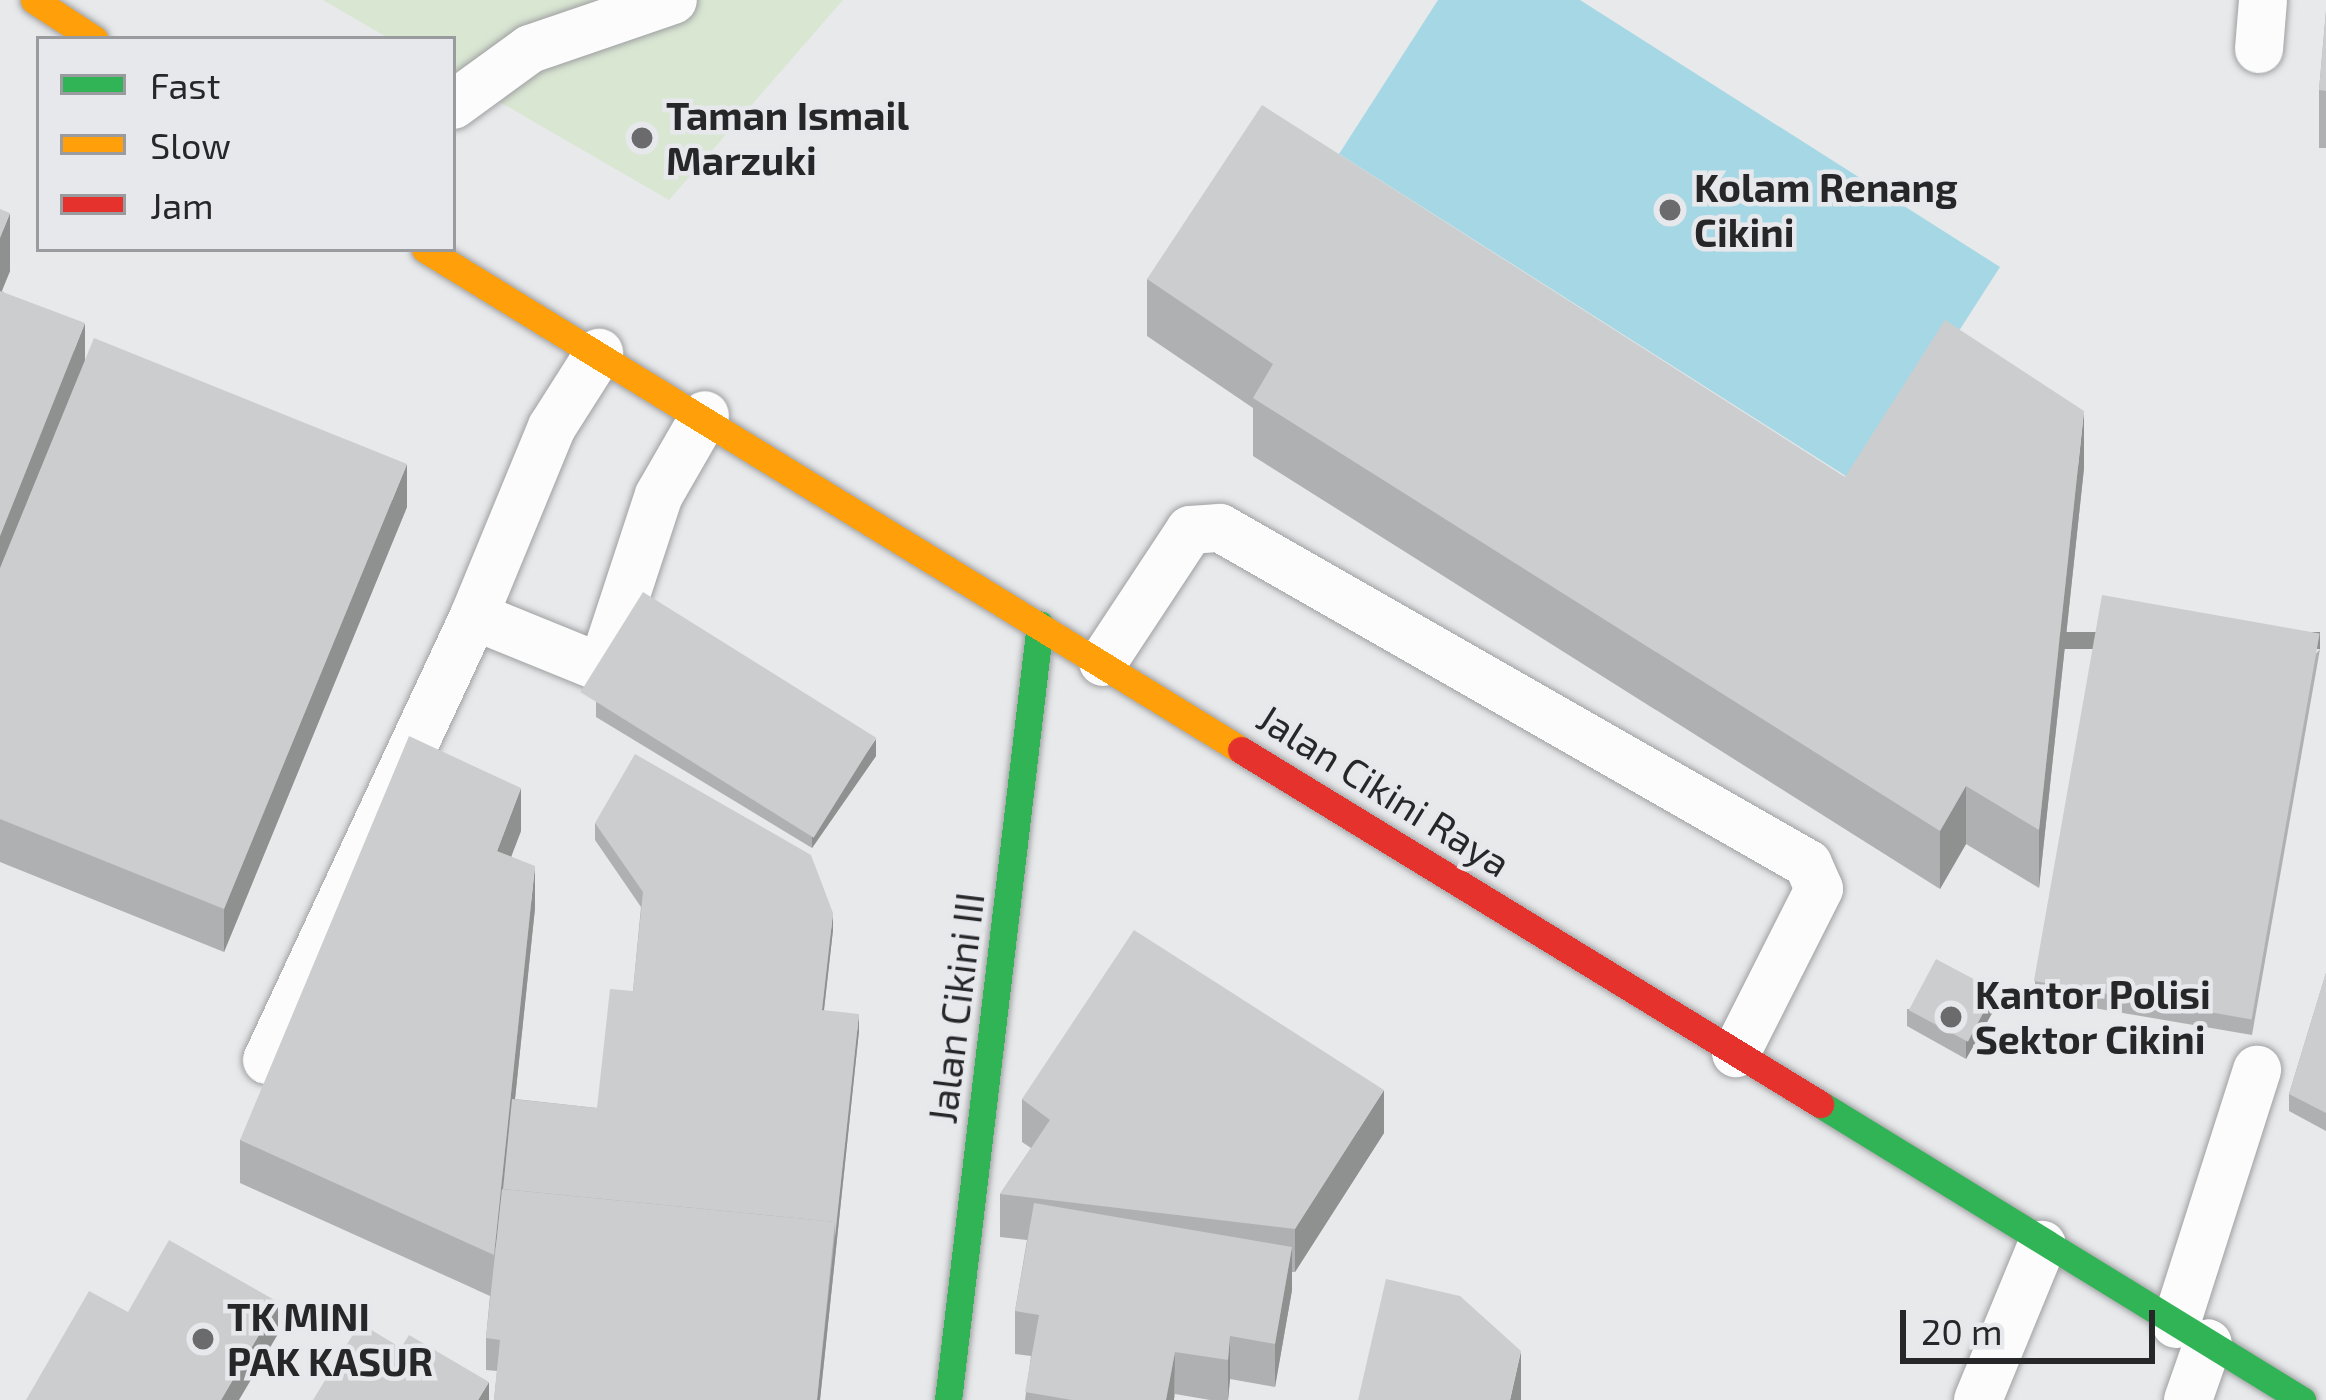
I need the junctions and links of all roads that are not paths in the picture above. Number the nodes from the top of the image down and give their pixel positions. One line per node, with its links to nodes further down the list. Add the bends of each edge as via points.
1 (34, 0): 5 (main road)
2 (674, 0): 4 (lane)
3 (2263, 0): 6 (lane)
4 (604, 17): 7 (lane, via 530,50)
5 (89, 36)
6 (2259, 49)
7 (456, 103)
8 (430, 252): 9 (main road, Jalan Cikini Raya)
9 (599, 353): 10 (main road, Jalan Cikini Raya); 11 (lane, via 552,427)
10 (705, 415): 11 (lane, via 659,495 602,668); 12 (main road, Jalan Cikini Raya)
11 (474, 616): 15 (lane)
12 (1040, 624): 13 (main road, Jalan Cikini Raya); 19 (main road, Jalan Cikini III)
13 (1103, 662): 14 (main road, Jalan Cikini Raya); 14 (lane, via 1190,530 1220,528 1808,864 1820,889)
14 (1736, 1053): 17 (main road, Jalan Cikini Raya)
15 (268, 1060)
16 (2257, 1070): 18 (lane)
17 (2042, 1245): 18 (main road, Jalan Cikini Raya); 20 (lane)
18 (2192, 1333): 21 (lane); 22 (main road, Jalan Cikini Raya)
19 (948, 1400)
20 (1978, 1400)
21 (2188, 1400)
22 (2302, 1400)

